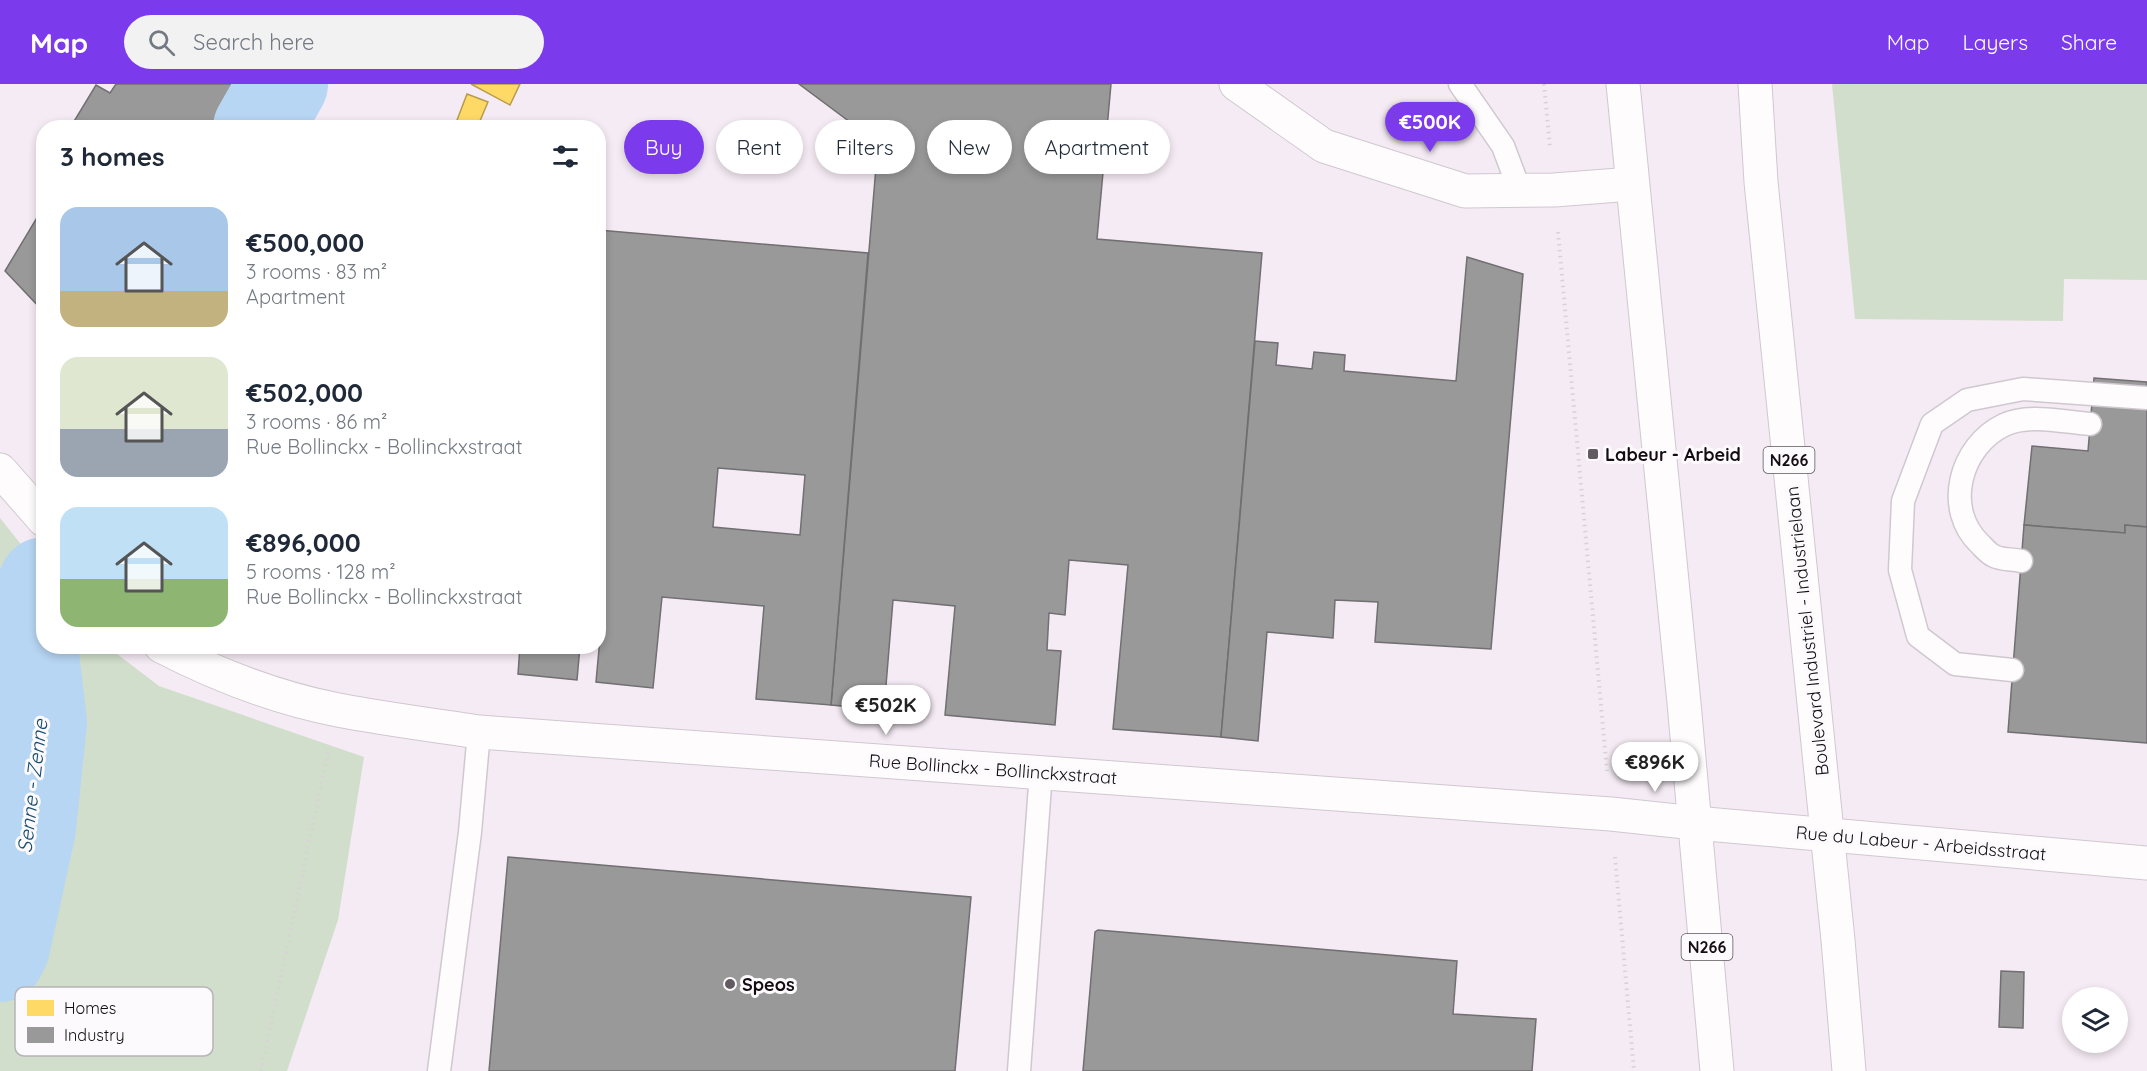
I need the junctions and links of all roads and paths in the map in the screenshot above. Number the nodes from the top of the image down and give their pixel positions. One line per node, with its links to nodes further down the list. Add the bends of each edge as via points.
1 (1236, 84): 8 (main road, via 1324,146 1465,191)
2 (1460, 84): 8 (lane, via 1503,146)
3 (1544, 84): 7 (path)
4 (1623, 84): 6 (main road, N266)
5 (1755, 84): 22 (main road, Boulevard Industriel - Industrielaan / N266, via 1761,182)
6 (1632, 184): 7 (main road); 21 (main road, N266)
7 (1554, 190): 8 (main road); 17 (path)
8 (1520, 191)
9 (2147, 398): 15 (lane, via 2023,390 1967,400 1932,424 1903,501 1900,570 1918,636 1955,664)
10 (2091, 424): 13 (lane, via 2023,420 2004,424 1981,440 1962,471 1959,506 1972,536 1994,556)
11 (0, 470): 12 (main road)
12 (36, 511)
13 (2021, 561)
14 (177, 654): 16 (main road, Rue Bollinckx - Bollinckxstraat, via 250,686)
15 (2012, 670)
16 (337, 710): 18 (main road, Rue Bollinckx - Bollinckxstraat); 24 (path)
17 (1603, 723)
18 (479, 732): 19 (main road, Rue Bollinckx - Bollinckxstraat); 25 (lane)
19 (1041, 772): 20 (main road, Rue Bollinckx - Bollinckxstraat); 26 (lane)
20 (1611, 814): 21 (main road, Rue Bollinckx - Bollinckxstraat); 27 (path)
21 (1695, 822): 22 (main road, Rue du Labeur - Arbeidsstraat); 28 (main road, N266)
22 (1827, 835): 23 (main road, Rue du Labeur - Arbeidsstraat); 29 (main road, Boulevard Industriel - Industrielaan / N266)
23 (2147, 863)
24 (261, 1071)
25 (439, 1071)
26 (1019, 1071)
27 (1634, 1071)
28 (1717, 1071)
29 (1849, 1071)

